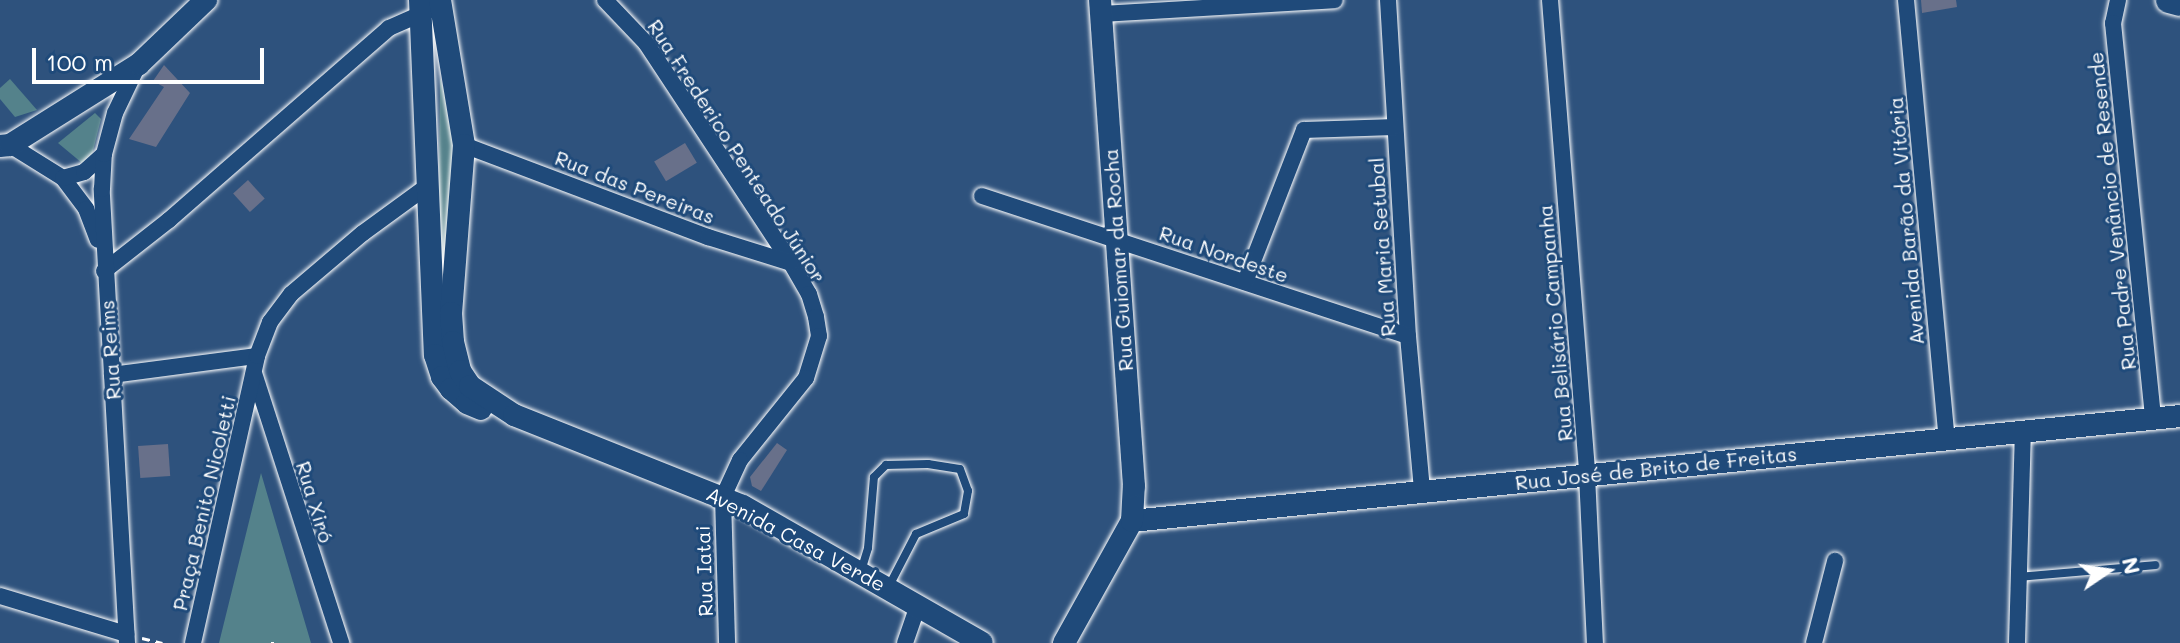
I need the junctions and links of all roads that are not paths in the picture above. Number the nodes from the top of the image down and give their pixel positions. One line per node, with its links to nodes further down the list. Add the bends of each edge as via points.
1 (206, 0): 12 (street, Rua Reims)
2 (605, 0): 21 (street, Rua Frederico Penteado Júnior, via 646,43)
3 (1335, 0): 11 (street)
4 (1388, 0): 13 (street, Rua Maria Setubal)
5 (1550, 0): 32 (street, Rua Belisário Campanha)
6 (1906, 0): 31 (street, Avenida Barão da Vitória)
7 (2118, 0): 29 (street, Rua Padre Venâncio de Resende, via 2113,23)
8 (2169, 0): 9 (main road)
9 (2180, 3)
10 (431, 5): 14 (street, Avenida Casa Verde); 18 (street, Avenida Casa Verde); 22 (street, via 389,28 169,220)
11 (1100, 7): 20 (street, Rua Guiomar da Rocha)
12 (139, 64): 15 (street, Rua Reims); 16 (street, Rua Reims, via 115,113)
13 (1395, 127): 23 (street, via 1304,130); 24 (street, Rua Maria Setubal)
14 (464, 145): 21 (street, Rua das Pereiras); 27 (street, Avenida Casa Verde, via 453,342 470,386)
15 (5, 146): 17 (street)
16 (104, 154): 17 (street, via 84,172); 22 (street, Rua Reims)
17 (63, 178): 22 (street, via 86,209)
18 (426, 187): 25 (street, Praça Benito Nicoletti, via 291,294 270,322); 27 (street, Avenida Casa Verde, via 433,335 442,377 467,403)
19 (982, 196): 20 (street, Rua Nordeste)
20 (1117, 239): 23 (street, Rua Nordeste); 35 (street, Rua Guiomar da Rocha, via 1134,473)
21 (791, 263): 34 (street, Rua Frederico Penteado Júnior, via 816,317 815,357 788,404 735,467)
22 (104, 265): 26 (street, Rua Reims)
23 (1245, 282): 24 (street, Rua Nordeste)
24 (1408, 336): 33 (street, Rua Maria Setubal)
25 (256, 364): 26 (street); 44 (street, Praça Benito Nicoletti); 45 (street, Rua Xiró)
26 (112, 375): 43 (street, Rua Reims)
27 (514, 415): 34 (street, Avenida Casa Verde)
28 (2180, 416): 29 (street, Rua José de Brito de Freitas)
29 (2153, 419): 30 (street, Rua José de Brito de Freitas)
30 (2023, 431): 31 (street, Rua José de Brito de Freitas); 39 (street)
31 (1947, 439): 32 (street, Rua José de Brito de Freitas)
32 (1587, 475): 33 (street, Rua José de Brito de Freitas); 50 (street, Rua Belisário Campanha)
33 (1422, 491): 35 (street, Rua José de Brito de Freitas)
34 (723, 497): 38 (street, Avenida Casa Verde); 46 (street, Rua Iatai)
35 (1132, 521): 49 (street)
36 (1835, 561): 51 (street)
37 (2155, 565): 39 (lane)
38 (861, 572): 40 (street, Avenida Casa Verde); 40 (lane, via 874,477 886,465 960,469 968,491 964,514 916,534)
39 (2019, 577): 52 (street)
40 (888, 588): 42 (street, Avenida Casa Verde)
41 (0, 596): 43 (street)
42 (918, 606): 47 (street); 48 (street, Avenida Casa Verde)
43 (127, 639)
44 (193, 643)
45 (341, 643)
46 (727, 643)
47 (905, 643)
48 (982, 643)
49 (1064, 643)
50 (1595, 643)
51 (1814, 643)
52 (2017, 643)

